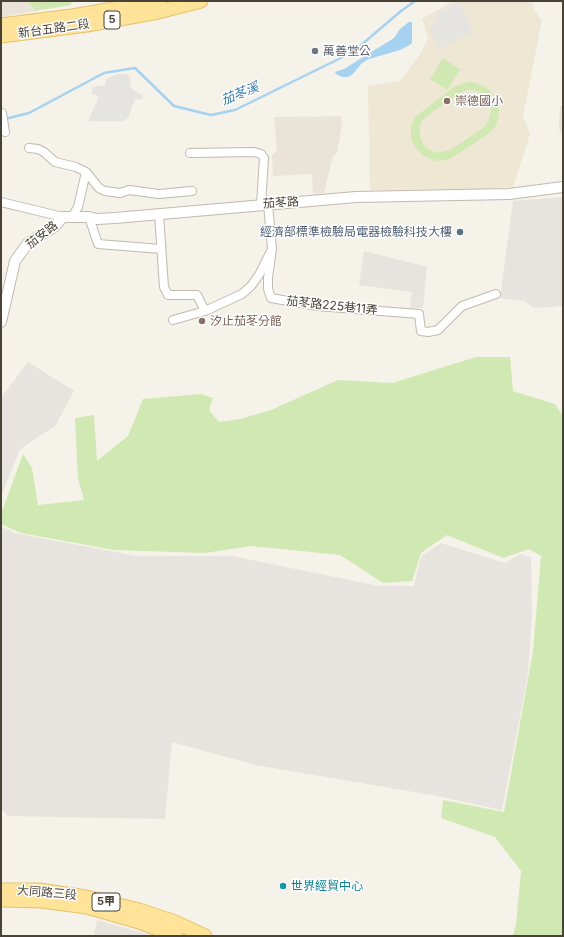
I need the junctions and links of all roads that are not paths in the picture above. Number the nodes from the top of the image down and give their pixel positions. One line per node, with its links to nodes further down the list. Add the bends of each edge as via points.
1 (160, 1): 3 (main road, 新台五路二段 / 5)
2 (201, 1): 4 (main road, 新台五路二段 / 5, via 94,24)
3 (1, 25)
4 (1, 36)
5 (2, 113): 6 (street)
6 (5, 132)
7 (29, 148): 9 (street, via 44,152 55,162)
8 (190, 153): 13 (street, via 261,154 264,158)
9 (86, 172): 11 (street, via 99,188 105,191 129,190 159,194); 15 (street, via 78,207)
10 (563, 188): 13 (street, 茄苳路, via 509,194 356,197)
11 (192, 191)
12 (1, 202): 15 (street, 茄苳路)
13 (265, 204): 14 (street, 茄苳路); 18 (street)
14 (159, 214): 16 (street, 茄苳路, via 97,219); 17 (street)
15 (68, 217): 16 (street, 茄苳路); 22 (street, 茄安路, via 28,243 15,261)
16 (88, 217): 17 (street, via 98,244)
17 (161, 249): 20 (street, via 164,287 168,295 197,295)
18 (272, 249): 19 (street, 茄苳路225巷11弄, via 268,278 271,298 317,306 419,314 421,331 438,330 462,306); 20 (street, via 251,286 242,294)
19 (496, 294)
20 (205, 311): 21 (street)
21 (173, 320)
22 (1, 322)
23 (1, 890): 26 (main road, 大同路三段 / 5甲, via 39,890 86,897 139,910)
24 (1, 900): 25 (main road, 大同路三段 / 5甲, via 42,901 87,907)
25 (176, 936)
26 (205, 936)

